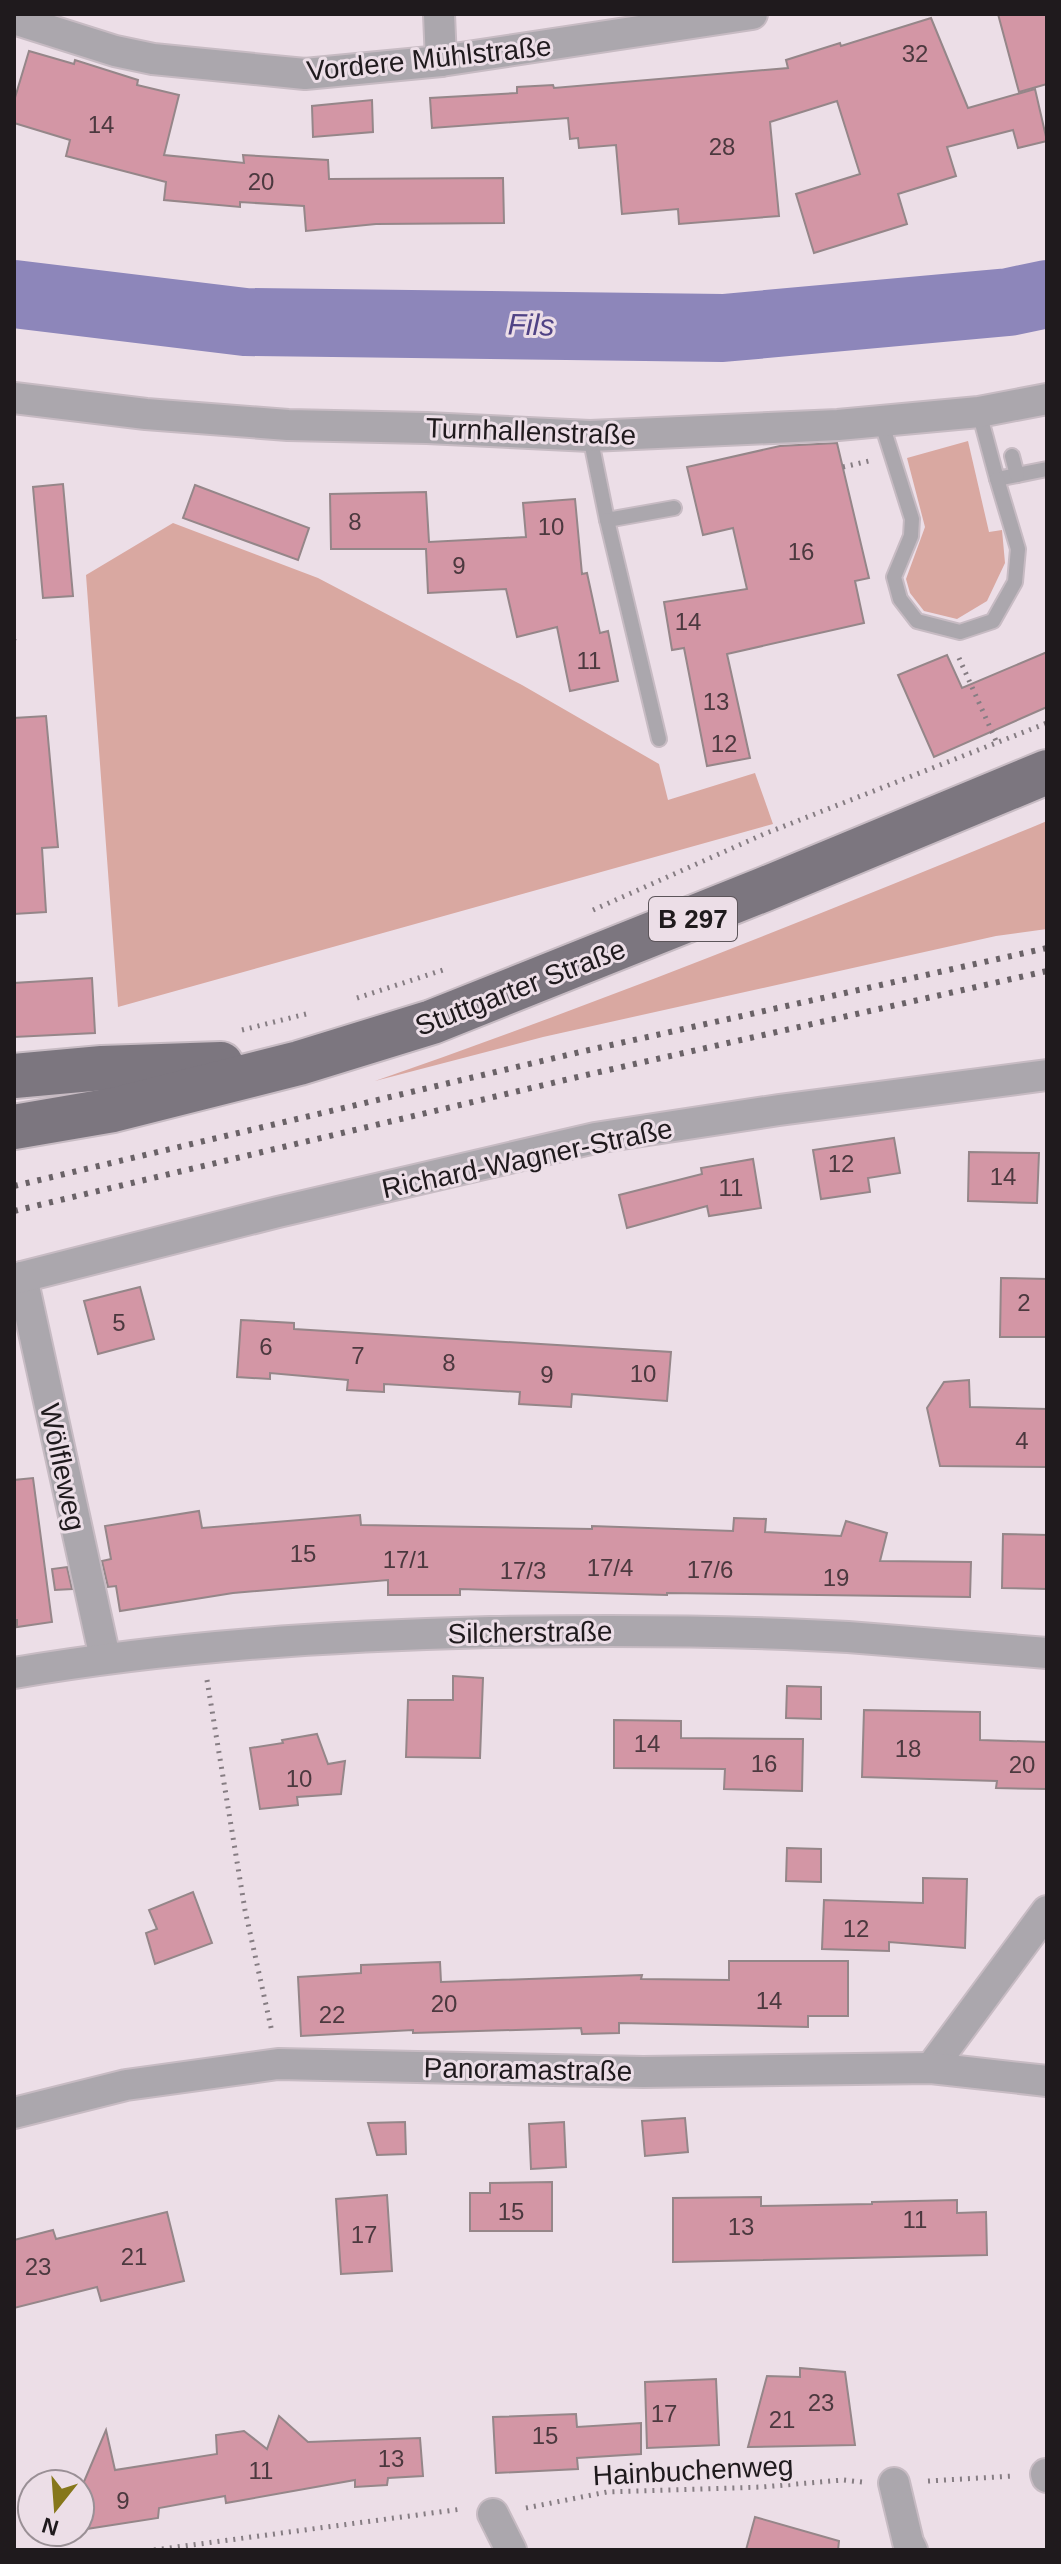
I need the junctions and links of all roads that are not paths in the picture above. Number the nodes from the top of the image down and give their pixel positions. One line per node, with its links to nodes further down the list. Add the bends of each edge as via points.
1 (439, 14): 4 (street)
2 (752, 14): 4 (street, Vordere Mühlstraße)
3 (14, 19): 4 (street, Vordere Mühlstraße, via 153,59 297,73)
4 (441, 61)
5 (14, 398): 9 (street, Turnhallenstraße, via 272,424)
6 (1047, 399): 7 (street, Turnhallenstraße)
7 (979, 412): 8 (street, Turnhallenstraße); 13 (lane)
8 (881, 421): 9 (street, Turnhallenstraße); 13 (lane, via 912,519 911,536 894,577 900,599 917,621 960,632 993,621 1015,582 1018,549)
9 (590, 436): 15 (lane)
10 (1012, 456): 12 (lane)
11 (1047, 469): 12 (lane)
12 (1017, 475): 13 (lane)
13 (997, 479)
14 (674, 508): 15 (lane)
15 (607, 520): 16 (lane)
16 (659, 739)
17 (1047, 772): 18 (main road, Stuttgarter Straße / B 297, via 536,982 432,1022)
18 (299, 1063): 20 (main road, Stuttgarter Straße / B 297); 21 (main road, Stuttgarter Straße / B 297, via 113,1110)
19 (1047, 1075): 22 (street, Richard-Wagner-Straße, via 595,1138)
20 (14, 1076)
21 (14, 1127)
22 (18, 1278): 24 (street, Wölfleweg)
23 (1047, 1653): 24 (street, Silcherstraße, via 846,1637 604,1630 407,1634)
24 (105, 1658): 25 (street, Silcherstraße)
25 (14, 1673)
26 (1047, 1911): 27 (street)
27 (931, 2068): 28 (street, Panoramastraße); 29 (street, Panoramastraße, via 643,2072 278,2064 126,2085)
28 (1047, 2081)
29 (14, 2113)
30 (894, 2483): 33 (street)
31 (493, 2514): 32 (street)
32 (511, 2550)
33 (912, 2550)

